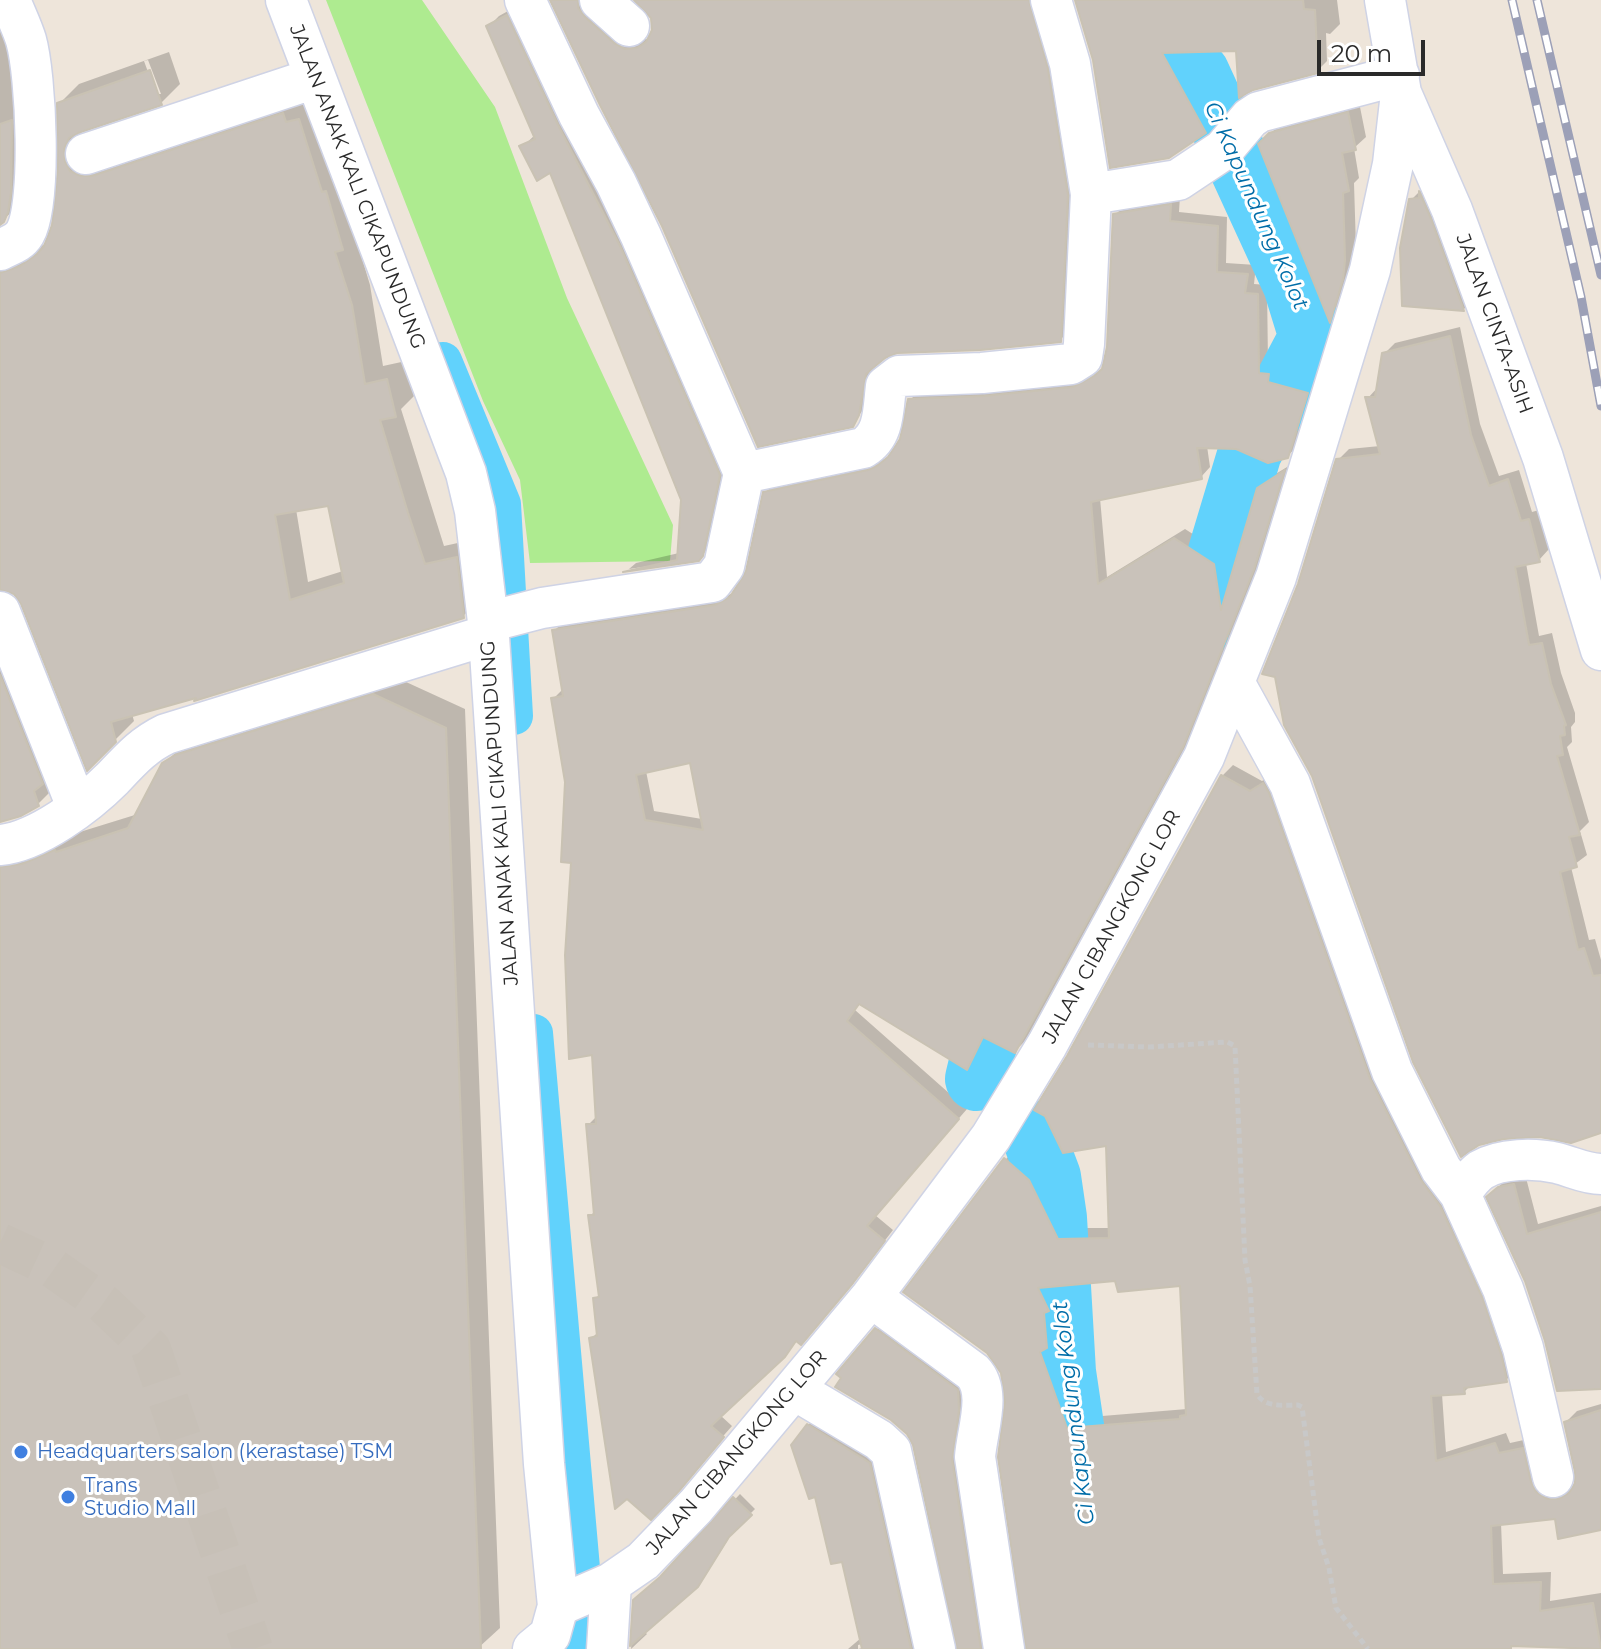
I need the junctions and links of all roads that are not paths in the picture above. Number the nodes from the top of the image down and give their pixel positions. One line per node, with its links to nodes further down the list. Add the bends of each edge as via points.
1 (10, 0): 9 (street, via 27,41 34,112)
2 (286, 0): 6 (street, JALAN ANAK KALI CIKAPUNDUNG)
3 (525, 0): 12 (street, via 629,209)
4 (1051, 0): 10 (street, via 1070,64)
5 (1385, 0): 7 (street, JALAN CINTA-ASIH)
6 (315, 78): 8 (street); 14 (street, JALAN ANAK KALI CIKAPUNDUNG, via 466,473)
7 (1400, 84): 10 (street, via 1268,108 1178,180); 15 (street, JALAN CINTA-ASIH, via 1543,458); 16 (street, JALAN CIBANGKONG LOR, via 1393,164 1370,270 1276,577)
8 (86, 154)
9 (17, 170): 11 (street, via 29,223 17,242)
10 (1091, 194): 12 (street, via 1084,344 1078,362 899,376 886,386 881,427 871,443)
11 (0, 250)
12 (744, 473): 14 (street, via 724,566 712,582 542,608)
13 (0, 612): 17 (street)
14 (493, 625): 17 (street, via 166,734 141,748); 24 (street, JALAN ANAK KALI CIKAPUNDUNG, via 544,1464)
15 (1601, 650)
16 (1235, 684): 20 (street, via 1290,784 1392,1071 1441,1169); 21 (street, JALAN CIBANGKONG LOR, via 1204,757 1047,1045 991,1137)
17 (77, 807): 18 (street, via 27,839)
18 (0, 845)
19 (1601, 1174): 20 (street, via 1540,1161 1499,1164 1479,1171)
20 (1460, 1194): 23 (street, via 1518,1333)
21 (871, 1297): 22 (street, JALAN CIBANGKONG LOR); 28 (street, via 973,1372 983,1385 975,1457)
22 (795, 1390): 24 (street, JALAN CIBANGKONG LOR, via 643,1561); 27 (street, via 891,1451)
23 (1553, 1477)
24 (584, 1594): 25 (street, JALAN ANAK KALI CIKAPUNDUNG); 26 (street)
25 (533, 1649)
26 (607, 1649)
27 (935, 1649)
28 (1004, 1649)

